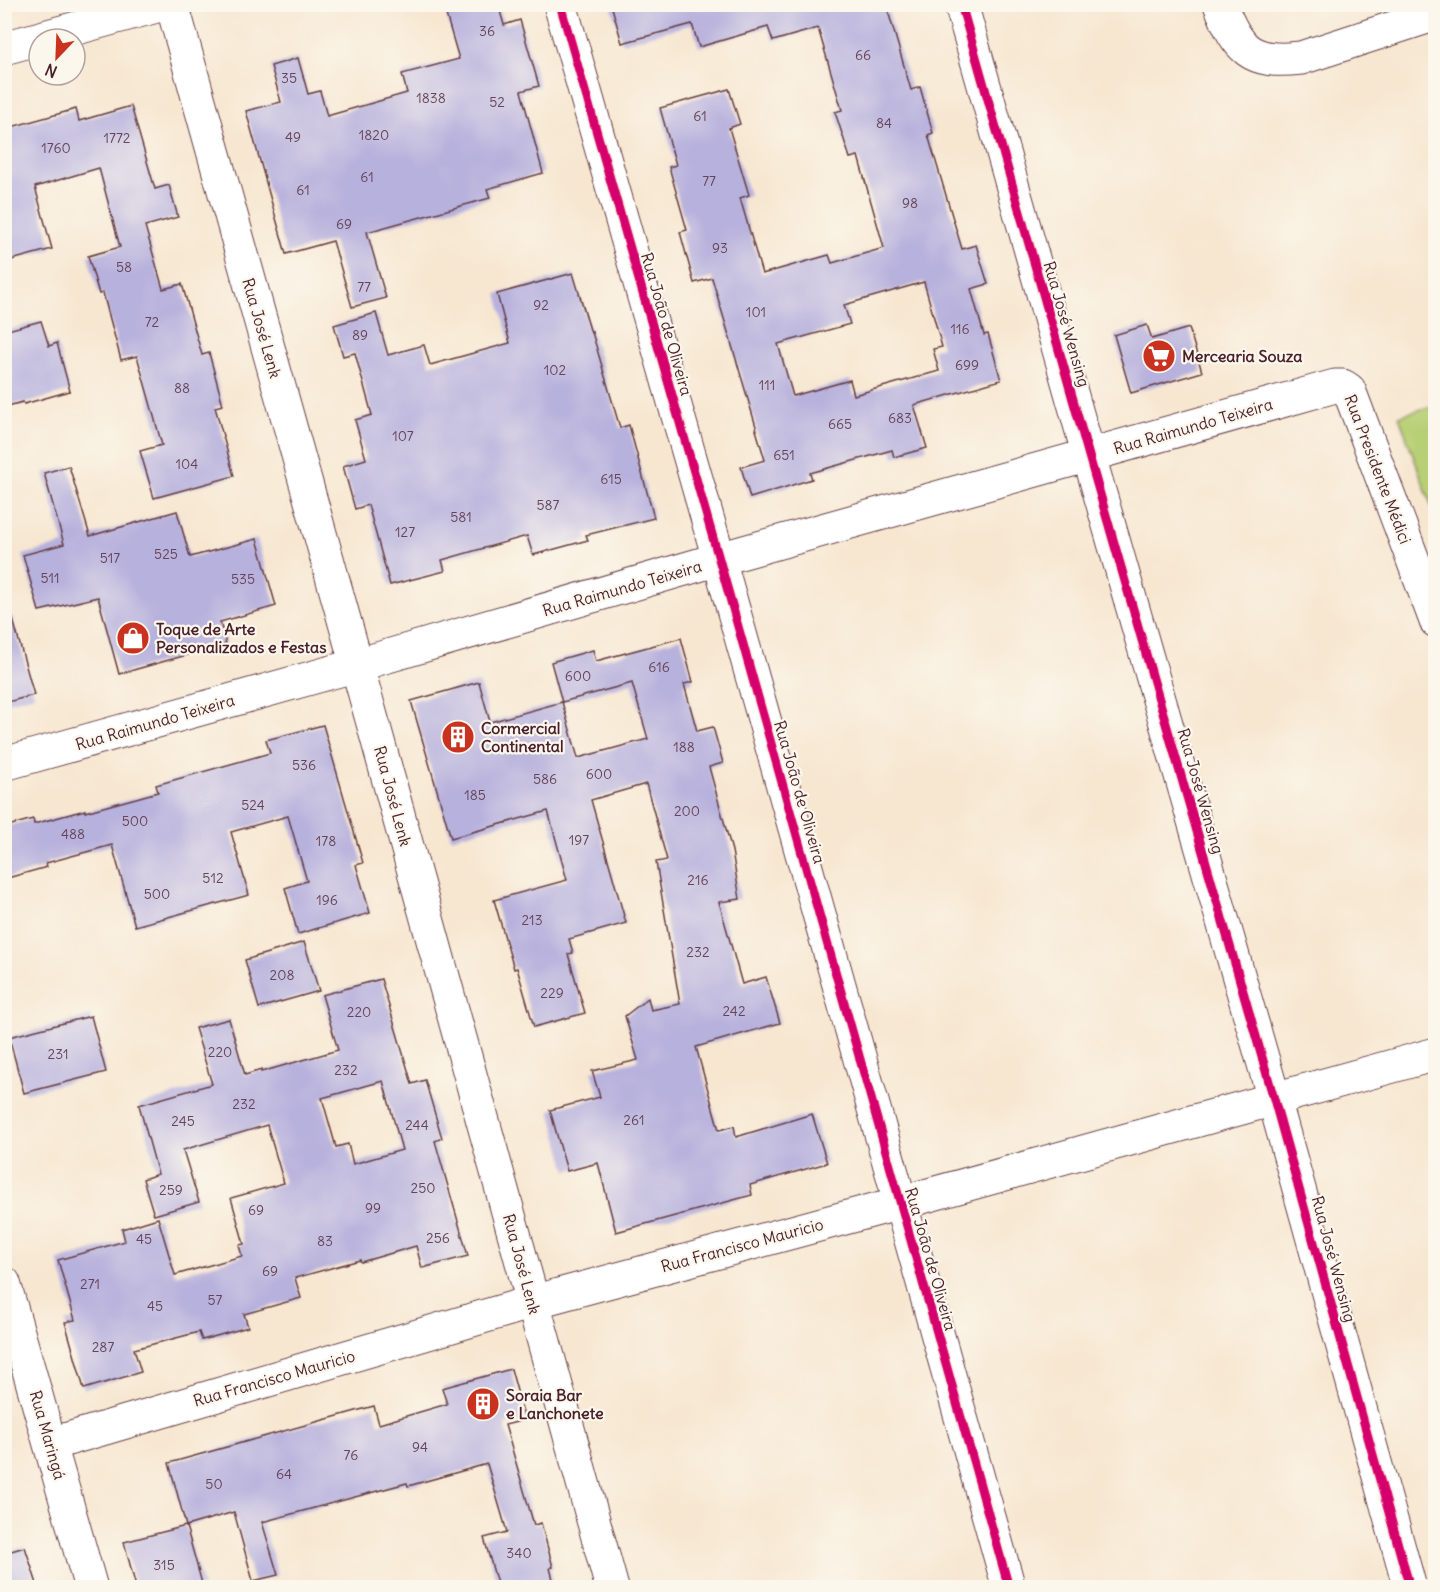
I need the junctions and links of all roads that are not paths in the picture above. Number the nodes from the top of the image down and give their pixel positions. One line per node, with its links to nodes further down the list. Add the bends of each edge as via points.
1 (164, 4): 7 (street)
2 (172, 4): 12 (street, Rua José Lenk)
3 (560, 4): 10 (street, Rua João de Oliveira)
4 (961, 4): 9 (street, Rua José Wensing)
5 (1220, 4): 6 (street, via 1234,37 1246,50 1264,59 1281,61)
6 (1436, 14)
7 (4, 48)
8 (1343, 386): 9 (street, Rua Raimundo Teixeira); 11 (street, Rua Presidente Médici, via 1348,390)
9 (1089, 456): 10 (street, Rua Raimundo Teixeira); 15 (street, Rua José Wensing)
10 (719, 559): 12 (street, Rua Raimundo Teixeira); 16 (street, Rua João de Oliveira)
11 (1436, 621)
12 (357, 665): 13 (street, Rua Raimundo Teixeira); 18 (street, Rua José Lenk)
13 (4, 764)
14 (1436, 1054): 15 (street, Rua Francisco Mauricio)
15 (1274, 1099): 16 (street, Rua Francisco Mauricio); 23 (street, Rua José Wensing)
16 (900, 1203): 18 (street, Rua Francisco Mauricio); 22 (street, Rua João de Oliveira)
17 (4, 1283): 19 (street, Rua Maringá)
18 (533, 1302): 19 (street, Rua Francisco Mauricio); 21 (street, Rua José Lenk)
19 (51, 1444): 20 (street, Rua Maringá)
20 (91, 1587)
21 (612, 1587)
22 (1009, 1587)
23 (1410, 1587)

